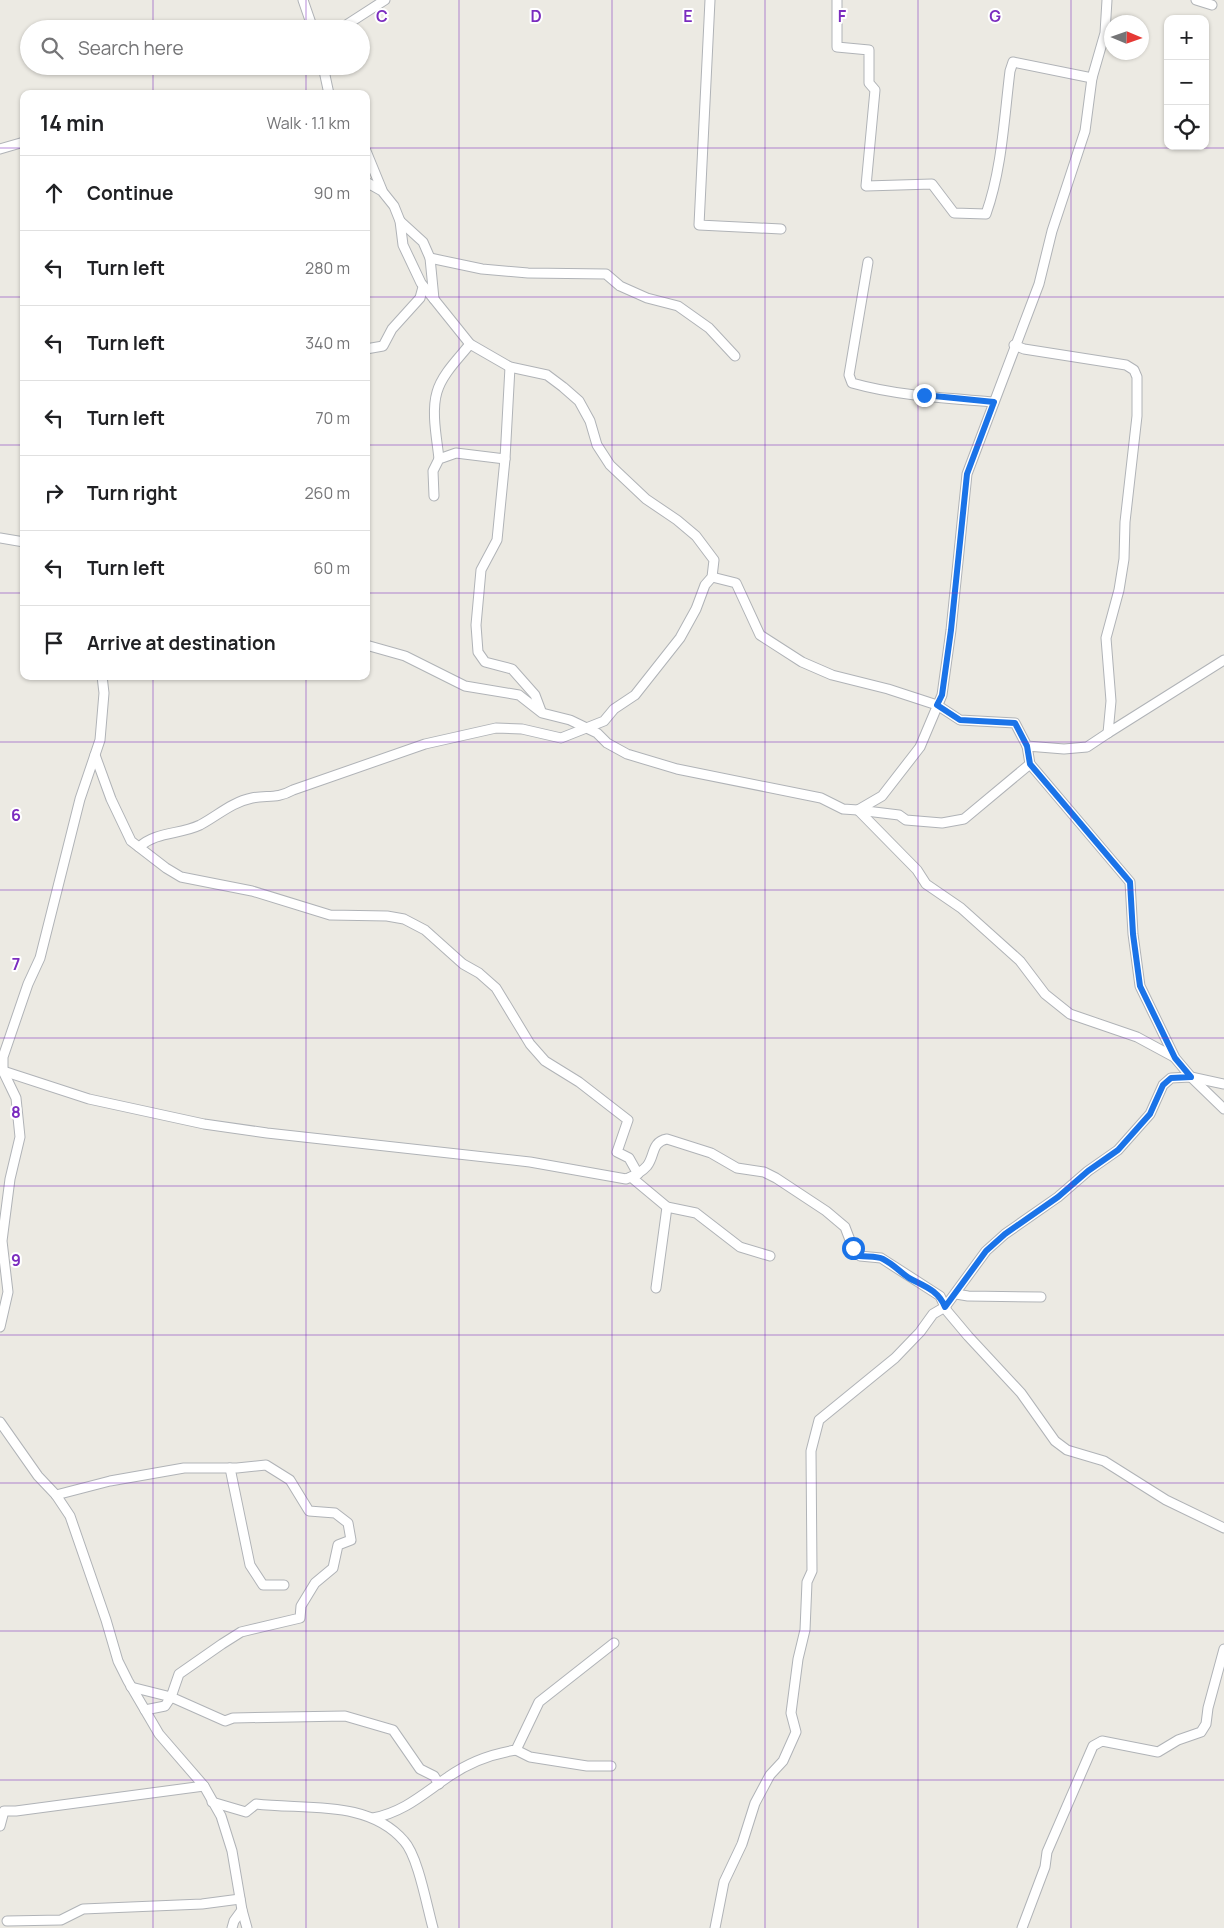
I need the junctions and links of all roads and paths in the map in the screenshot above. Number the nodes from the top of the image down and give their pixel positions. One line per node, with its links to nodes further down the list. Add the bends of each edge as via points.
1 (303, 0): 8 (street)
2 (385, 0): 9 (street)
3 (710, 0): 21 (street, via 699,225)
4 (837, 0): 11 (street, via 836,48 869,50 868,83 875,90 866,186 932,184 954,214 986,214 992,198 1013,62)
5 (1107, 0): 11 (street, via 1105,34)
6 (1196, 0): 7 (street)
7 (1212, 6)
8 (310, 20)
9 (354, 20)
10 (325, 75): 12 (street)
11 (1092, 78): 27 (street, via 1085,131 1052,231 1039,284)
12 (327, 81): 13 (street); 14 (street)
13 (328, 90)
14 (333, 90)
15 (20, 143): 16 (street)
16 (0, 149)
17 (370, 161): 19 (street)
18 (370, 184): 19 (street)
19 (382, 191): 20 (street, via 394,206)
20 (400, 221): 22 (street, via 423,242); 24 (street, via 403,245)
21 (781, 229)
22 (430, 258): 25 (street); 29 (street, via 482,269 606,274 620,286 647,298 678,306 709,328)
23 (868, 262): 31 (street, via 849,374 852,383 869,388)
24 (423, 287): 25 (street); 28 (street, via 420,298 392,329 383,346)
25 (434, 300): 26 (street)
26 (470, 344): 30 (street); 33 (street, via 436,392)
27 (1014, 345): 31 (street); 44 (street, via 1126,365 1134,370 1137,377 1137,416 1124,559 1106,638 1111,700)
28 (370, 349)
29 (734, 356)
30 (510, 367): 32 (street); 37 (street, via 547,375 579,401 590,421 597,445 610,466 707,548 714,560)
31 (994, 402): 41 (street, via 967,474 951,630 942,695)
32 (505, 458): 33 (street, via 456,453); 42 (street, via 497,540 480,570 476,626 478,652 485,662 512,669 535,695)
33 (439, 459): 34 (street, via 433,471)
34 (434, 496)
35 (0, 538): 36 (street)
36 (20, 541)
37 (712, 577): 41 (street, via 736,583 760,635 802,662 832,675); 43 (street, via 680,638 635,695 614,708 604,721)
38 (370, 646): 42 (street, via 405,656 465,686 520,695)
39 (1224, 660): 44 (street)
40 (102, 680): 46 (street, via 100,740)
41 (937, 705): 45 (street, via 960,720 1015,723); 48 (street, via 920,747 896,780 882,796)
42 (542, 713): 43 (street)
43 (586, 728): 48 (street, via 626,754 677,769 821,798 843,809); 49 (street, via 561,738 522,729 496,728 425,744 282,796 252,798 199,825 162,834)
44 (1108, 733): 45 (street, via 1087,747)
45 (1027, 746): 47 (street)
46 (95, 755): 49 (street, via 110,799 131,841); 51 (street, via 80,799 40,958 3,1057)
47 (1030, 764): 48 (street, via 964,819 942,823 906,820 899,815); 50 (street, via 1130,882 1140,986)
48 (858, 810): 50 (street, via 917,870 926,884 961,908 1020,961 1024,970 1051,999 1070,1014 1137,1036)
49 (139, 847): 55 (street, via 181,877 252,891 330,915 404,919 425,930 496,988 544,1061 579,1082 628,1120 617,1152 629,1158)
50 (1175, 1058): 52 (street)
51 (2, 1070): 55 (street, via 89,1099 204,1124 530,1162 626,1179); 62 (street, via 16,1098 20,1136 13,1162 2,1241 8,1292)
52 (1191, 1077): 53 (street); 54 (street); 59 (street, via 1171,1078 1163,1085 1150,1114 1118,1150 1005,1234 986,1251)
53 (1224, 1084)
54 (1224, 1109)
55 (635, 1176): 56 (street); 61 (street, via 648,1165 660,1140 667,1139 711,1153 737,1168 764,1172 826,1211 845,1227 853,1248 860,1256 881,1258 894,1265 908,1277 932,1289)
56 (667, 1207): 57 (street, via 696,1213 740,1247); 58 (street)
57 (770, 1256)
58 (656, 1288)
59 (956, 1294): 60 (street); 61 (street)
60 (1041, 1297)
61 (945, 1307): 66 (street, via 1011,1380 1055,1441 1067,1450 1104,1461 1166,1500); 86 (street, via 934,1314 895,1358 819,1420 811,1451 812,1571 807,1582 805,1630 791,1713 796,1732 783,1762 770,1775 755,1803 742,1844 724,1882)
62 (0, 1327)
63 (0, 1422): 65 (street, via 38,1476)
64 (230, 1468): 65 (street, via 184,1468 110,1481); 67 (street, via 250,1565 263,1585); 71 (street, via 266,1465 277,1470 295,1486 309,1511 334,1513 348,1523 352,1540 338,1545 333,1568 315,1583 301,1606 300,1618 241,1632 179,1674)
65 (56, 1495): 70 (street, via 70,1516 118,1661)
66 (1224, 1528)
67 (284, 1585)
68 (614, 1643): 73 (street, via 539,1702)
69 (1224, 1649): 87 (street, via 1206,1724 1201,1732 1158,1752 1102,1741 1093,1746 1047,1852 1042,1876)
70 (131, 1687): 71 (street); 72 (street)
71 (171, 1697): 72 (street, via 165,1706); 75 (street, via 225,1721 345,1716 393,1730 420,1770 434,1776)
72 (145, 1710): 76 (street, via 159,1734)
73 (516, 1750): 74 (street, via 530,1757 587,1766); 75 (street, via 480,1759)
74 (611, 1766)
75 (439, 1784): 78 (street, via 403,1809)
76 (204, 1786): 77 (street); 79 (street, via 4,1811)
77 (212, 1802): 78 (street, via 246,1812 256,1804 362,1813); 80 (street, via 221,1816 232,1852)
78 (373, 1818): 85 (street, via 405,1841 416,1866)
79 (0, 1826)
80 (240, 1899): 81 (street); 82 (street, via 202,1904 82,1909 61,1920)
81 (242, 1910): 83 (street); 84 (street)
82 (7, 1921)
83 (232, 1928)
84 (247, 1928)
85 (432, 1928)
86 (715, 1928)
87 (1022, 1928)

